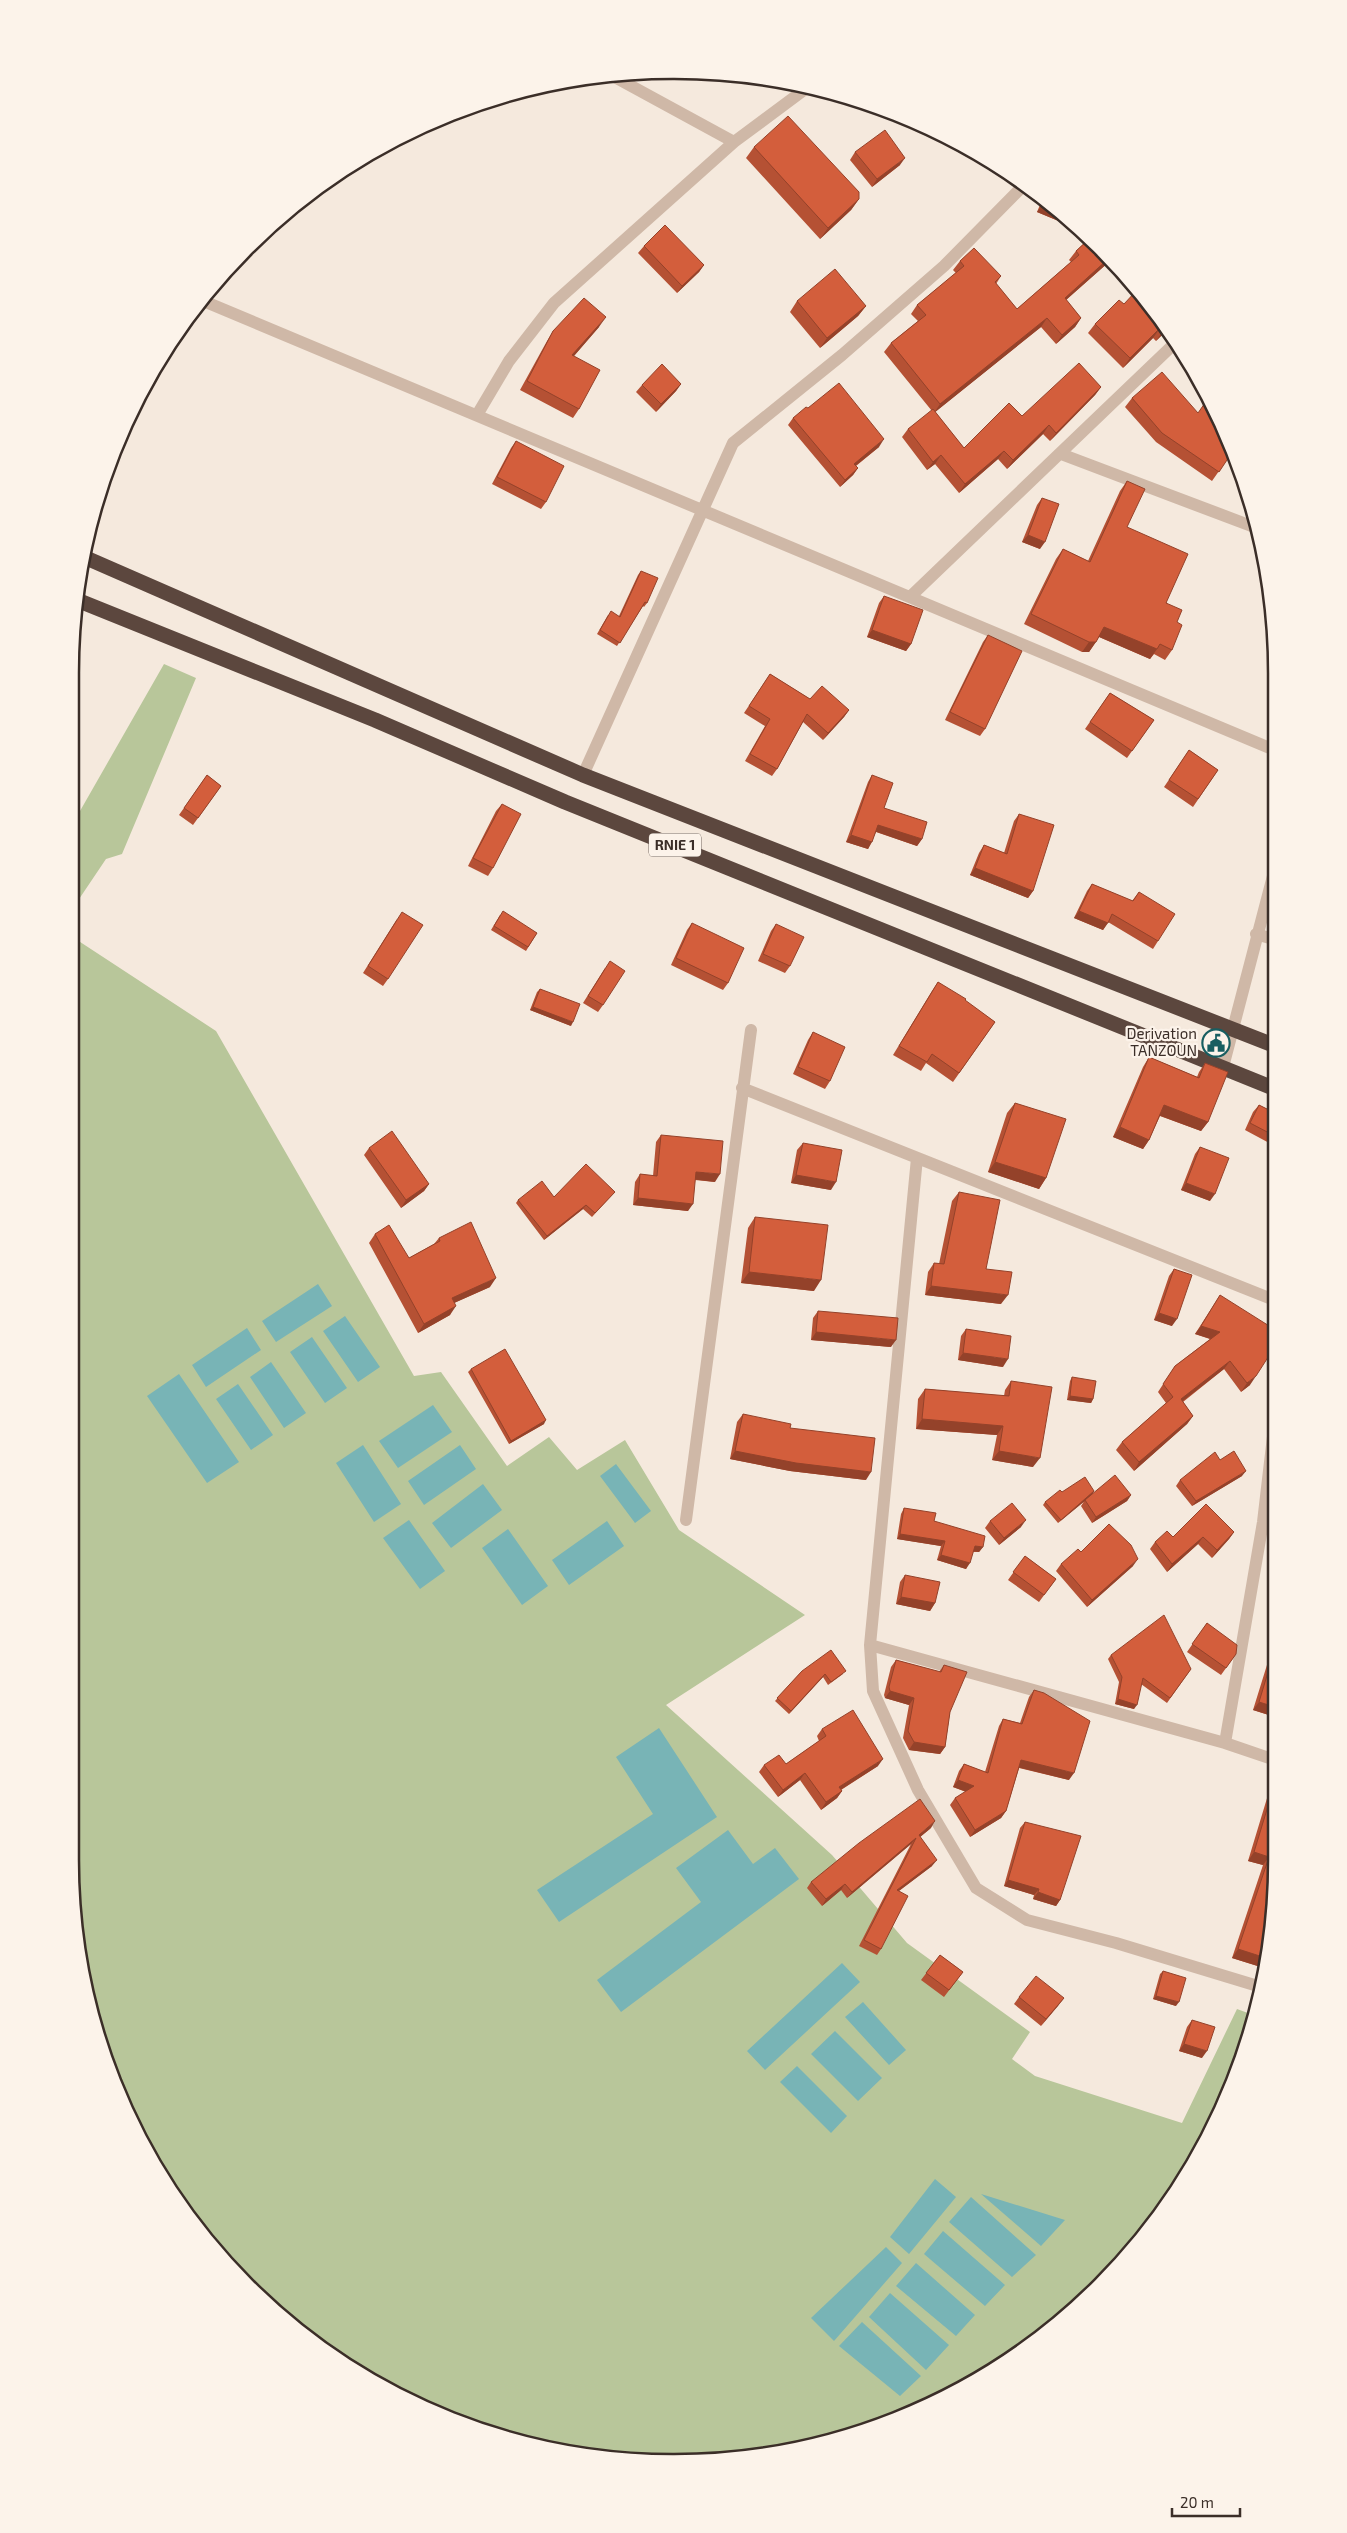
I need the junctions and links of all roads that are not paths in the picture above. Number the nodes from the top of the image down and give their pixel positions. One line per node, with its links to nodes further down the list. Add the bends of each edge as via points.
1 (623, 81): 3 (street)
2 (801, 93): 3 (street)
3 (734, 142): 7 (street, via 554,302 509,361)
4 (1019, 190): 9 (street, via 944,266 842,355 733,443)
5 (208, 303): 7 (street)
6 (1171, 347): 8 (street)
7 (477, 415): 9 (street)
8 (1061, 454): 10 (street); 12 (street)
9 (703, 509): 12 (street); 15 (street)
10 (1250, 526)
11 (90, 559): 15 (highway, RNIE 1)
12 (911, 596): 14 (street)
13 (83, 603): 22 (highway, RNIE 1, via 375,720 565,802)
14 (1268, 747)
15 (583, 775): 19 (highway, RNIE 1)
16 (1268, 893): 17 (street)
17 (1256, 934): 18 (street); 19 (street)
18 (1268, 938)
19 (1231, 1029): 21 (highway, RNIE 1); 22 (street)
20 (751, 1030): 24 (street)
21 (1268, 1043)
22 (1222, 1067): 23 (highway, RNIE 1)
23 (1268, 1086)
24 (742, 1088): 25 (street); 27 (street)
25 (917, 1158): 26 (street); 29 (street)
26 (1268, 1298)
27 (686, 1520)
28 (1268, 1530): 30 (street)
29 (870, 1645): 30 (street); 32 (street, via 873,1691 918,1790 976,1888 1027,1920)
30 (1225, 1743): 31 (street)
31 (1268, 1758)
32 (1255, 1985)

